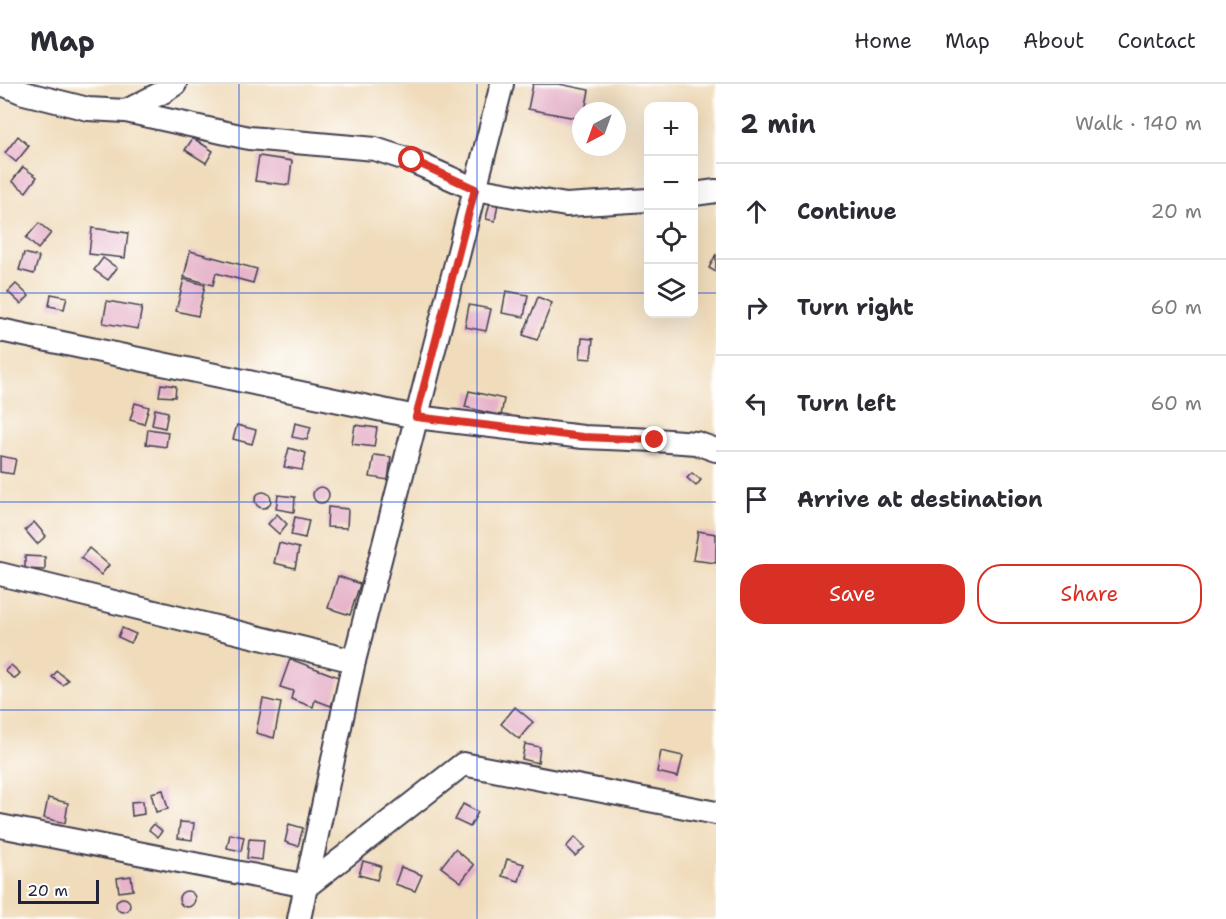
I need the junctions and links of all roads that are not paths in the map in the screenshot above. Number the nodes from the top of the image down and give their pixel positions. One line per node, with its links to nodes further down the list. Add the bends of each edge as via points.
1 (175, 84): 4 (street)
2 (501, 84): 5 (street)
3 (0, 85): 4 (street, via 88,109)
4 (126, 111): 5 (street, via 249,138 375,149 412,160)
5 (475, 189): 8 (street, via 566,205); 10 (street)
6 (716, 191): 7 (street)
7 (698, 193)
8 (644, 200)
9 (0, 330): 10 (street)
10 (416, 417): 11 (street, via 583,437 696,443); 13 (street)
11 (716, 450)
12 (0, 574): 13 (street)
13 (354, 661): 16 (street)
14 (716, 813): 16 (street, via 463,765)
15 (0, 826): 16 (street)
16 (307, 886): 17 (street)
17 (299, 919)

